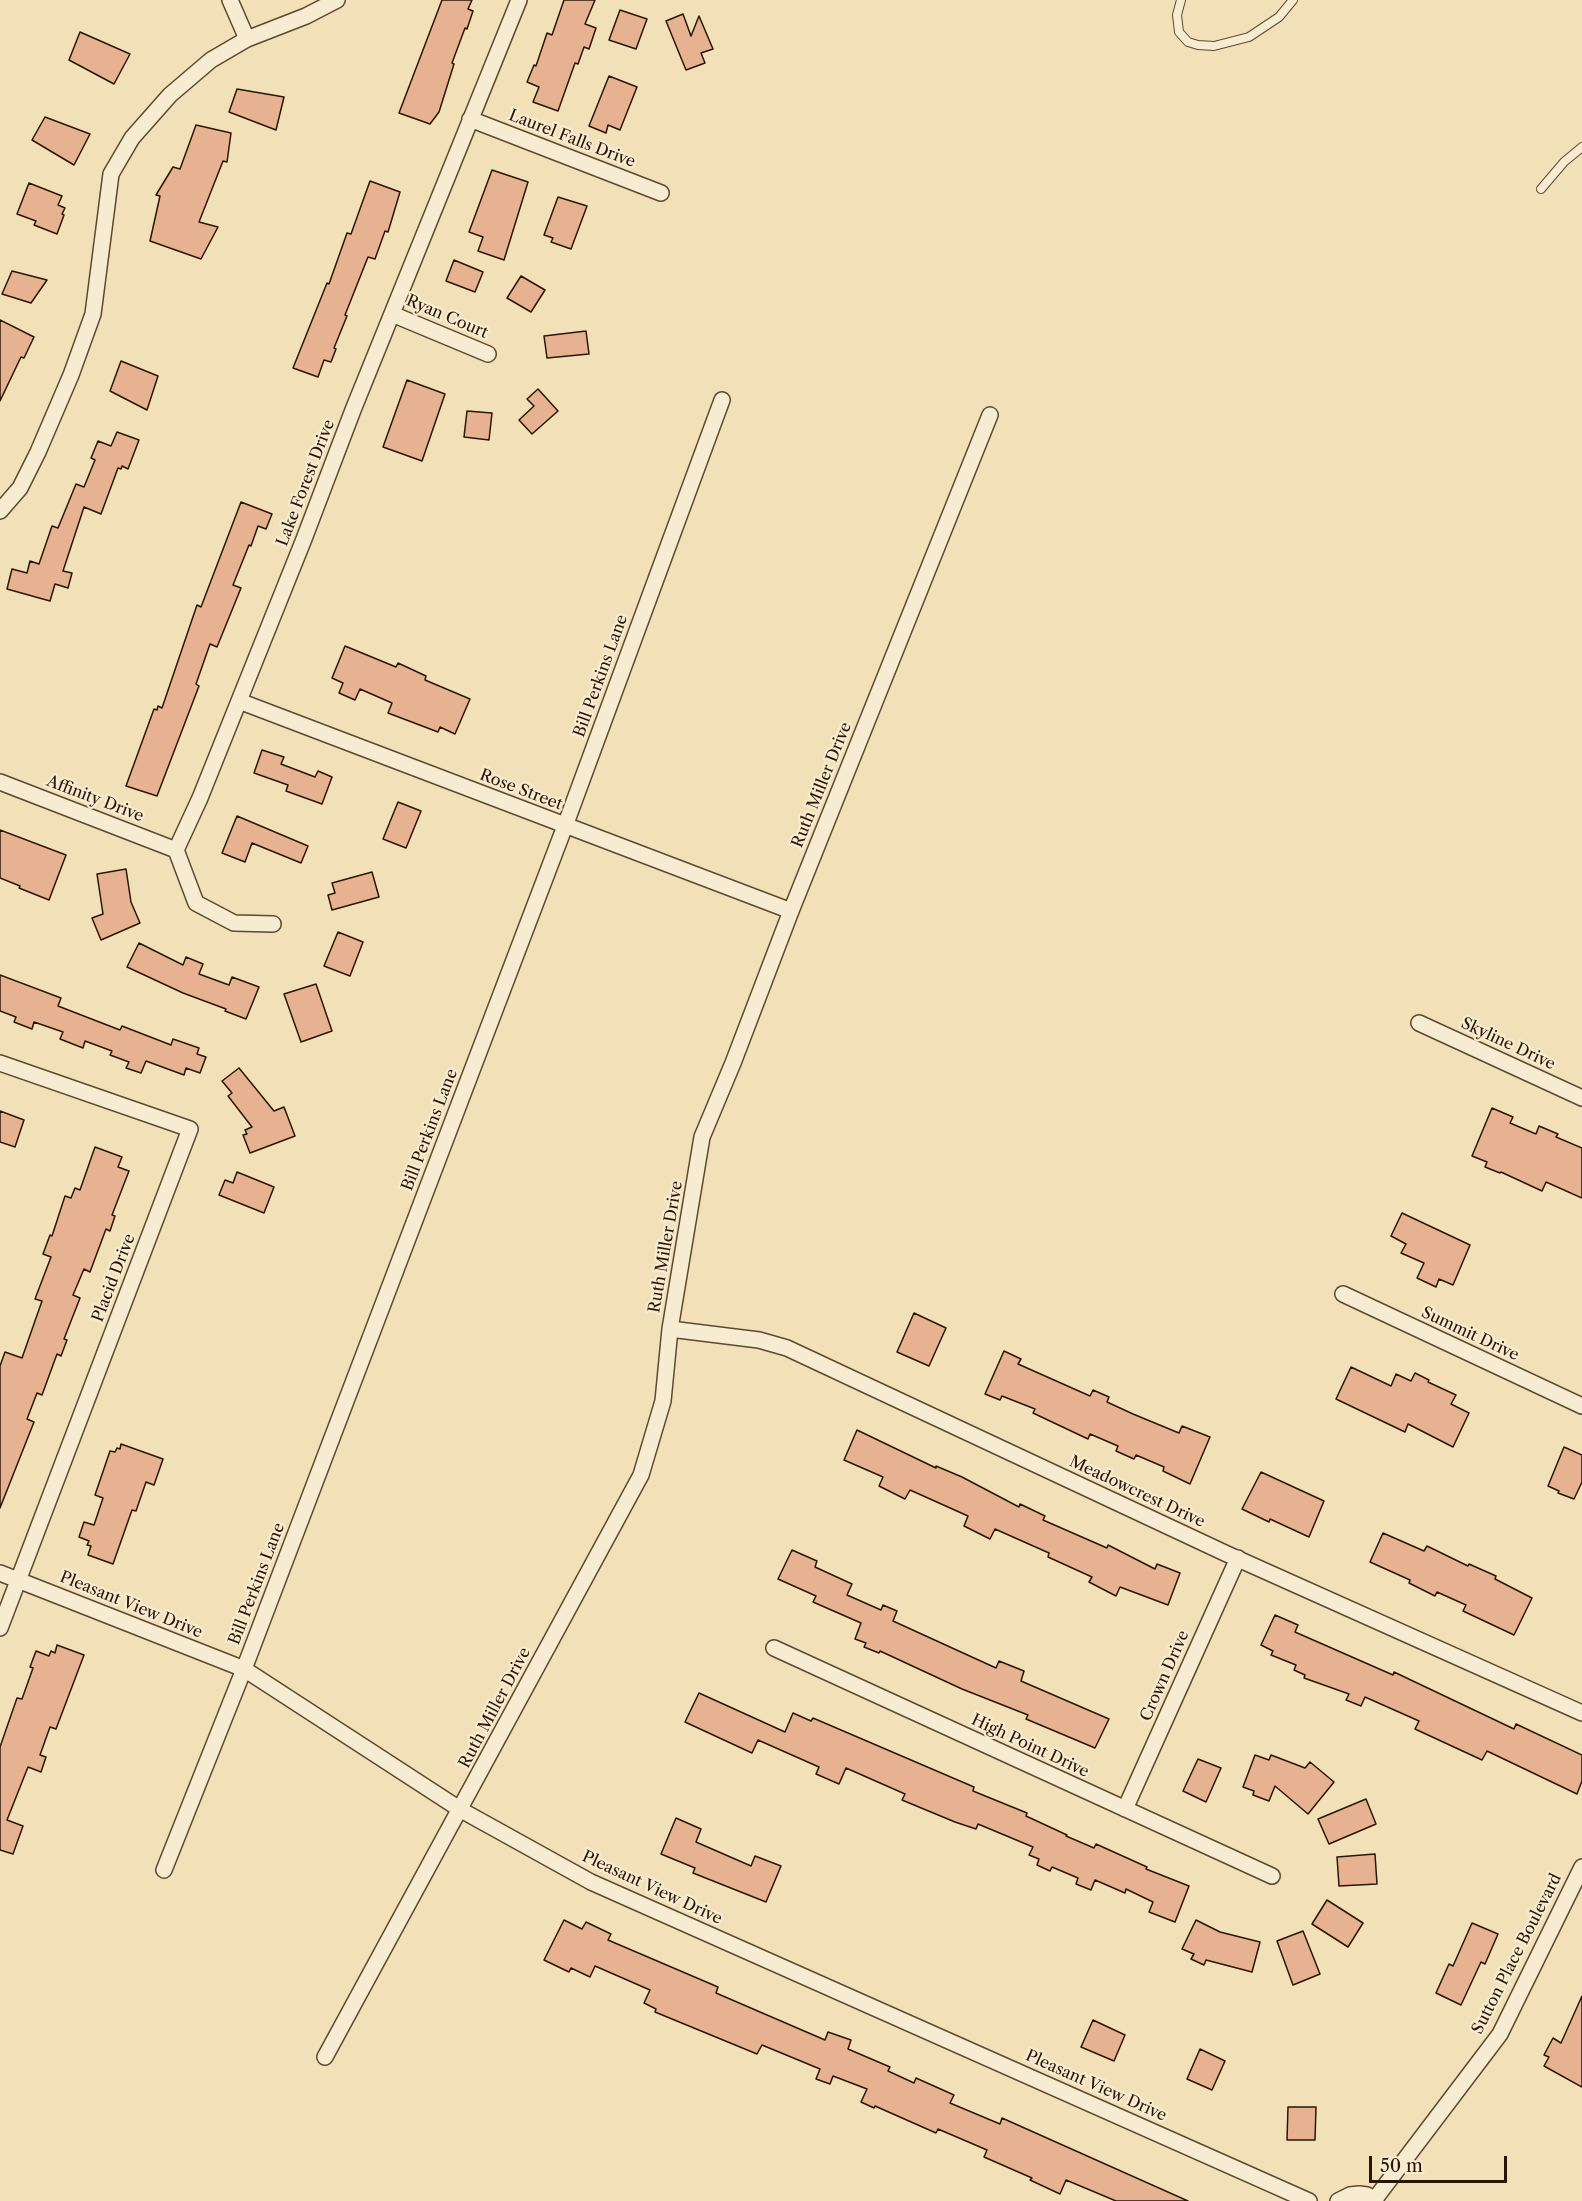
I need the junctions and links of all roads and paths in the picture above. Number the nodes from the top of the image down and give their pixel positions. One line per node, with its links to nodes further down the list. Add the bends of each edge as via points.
1 (230, 0): 6 (street)
2 (337, 0): 6 (street)
3 (519, 0): 7 (street, Lake Forest Drive)
4 (1181, 0): 5 (lane, via 1177,15 1179,32 1188,42 1214,46 1249,37 1279,17)
5 (1293, 0)
6 (247, 39): 15 (street, via 211,60 170,95 132,138 111,174 93,314 38,452 20,488)
7 (470, 119): 10 (street, Laurel Falls Drive); 11 (street, Lake Forest Drive)
8 (1582, 147): 9 (lane)
9 (1540, 189)
10 (661, 193)
11 (392, 314): 12 (street, Ryan Court); 16 (street, Lake Forest Drive)
12 (488, 354)
13 (722, 400): 18 (street, Bill Perkins Lane)
14 (990, 416): 20 (street, Ruth Miller Drive)
15 (0, 511)
16 (239, 701): 18 (street, Rose Street); 19 (street, Lake Forest Drive)
17 (0, 782): 19 (street, Affinity Drive)
18 (565, 826): 20 (street, Rose Street); 33 (street, Bill Perkins Lane)
19 (176, 850): 21 (street, via 196,903 234,923)
20 (791, 911): 26 (street, Ruth Miller Drive, via 702,1137)
21 (273, 924)
22 (1419, 1023): 24 (street, Skyline Drive)
23 (0, 1063): 30 (street, Placid Drive, via 190,1129)
24 (1582, 1098)
25 (1343, 1294): 27 (street, Summit Drive)
26 (670, 1329): 28 (street, Meadowcrest Drive, via 759,1340 787,1348); 36 (street, Ruth Miller Drive, via 663,1401 641,1475)
27 (1582, 1406)
28 (1238, 1558): 34 (street, Meadowcrest Drive); 35 (street, Crown Drive)
29 (0, 1573): 30 (street, Pleasant View Drive)
30 (17, 1580): 31 (street, Placid Drive); 33 (street, Pleasant View Drive)
31 (0, 1628)
32 (774, 1648): 35 (street, High Point Drive)
33 (244, 1669): 36 (street, Pleasant View Drive); 38 (street, Bill Perkins Lane)
34 (1582, 1713)
35 (1125, 1809): 39 (street, High Point Drive)
36 (461, 1810): 40 (street, Ruth Miller Drive); 42 (street, Pleasant View Drive, via 591,1882)
37 (1582, 1867): 41 (street, Sutton Place Boulevard, via 1500,2034)
38 (164, 1870)
39 (1272, 1876)
40 (325, 2057)
41 (1375, 2200): 43 (street, via 1350,2194)
42 (1309, 2201)
43 (1338, 2201)

